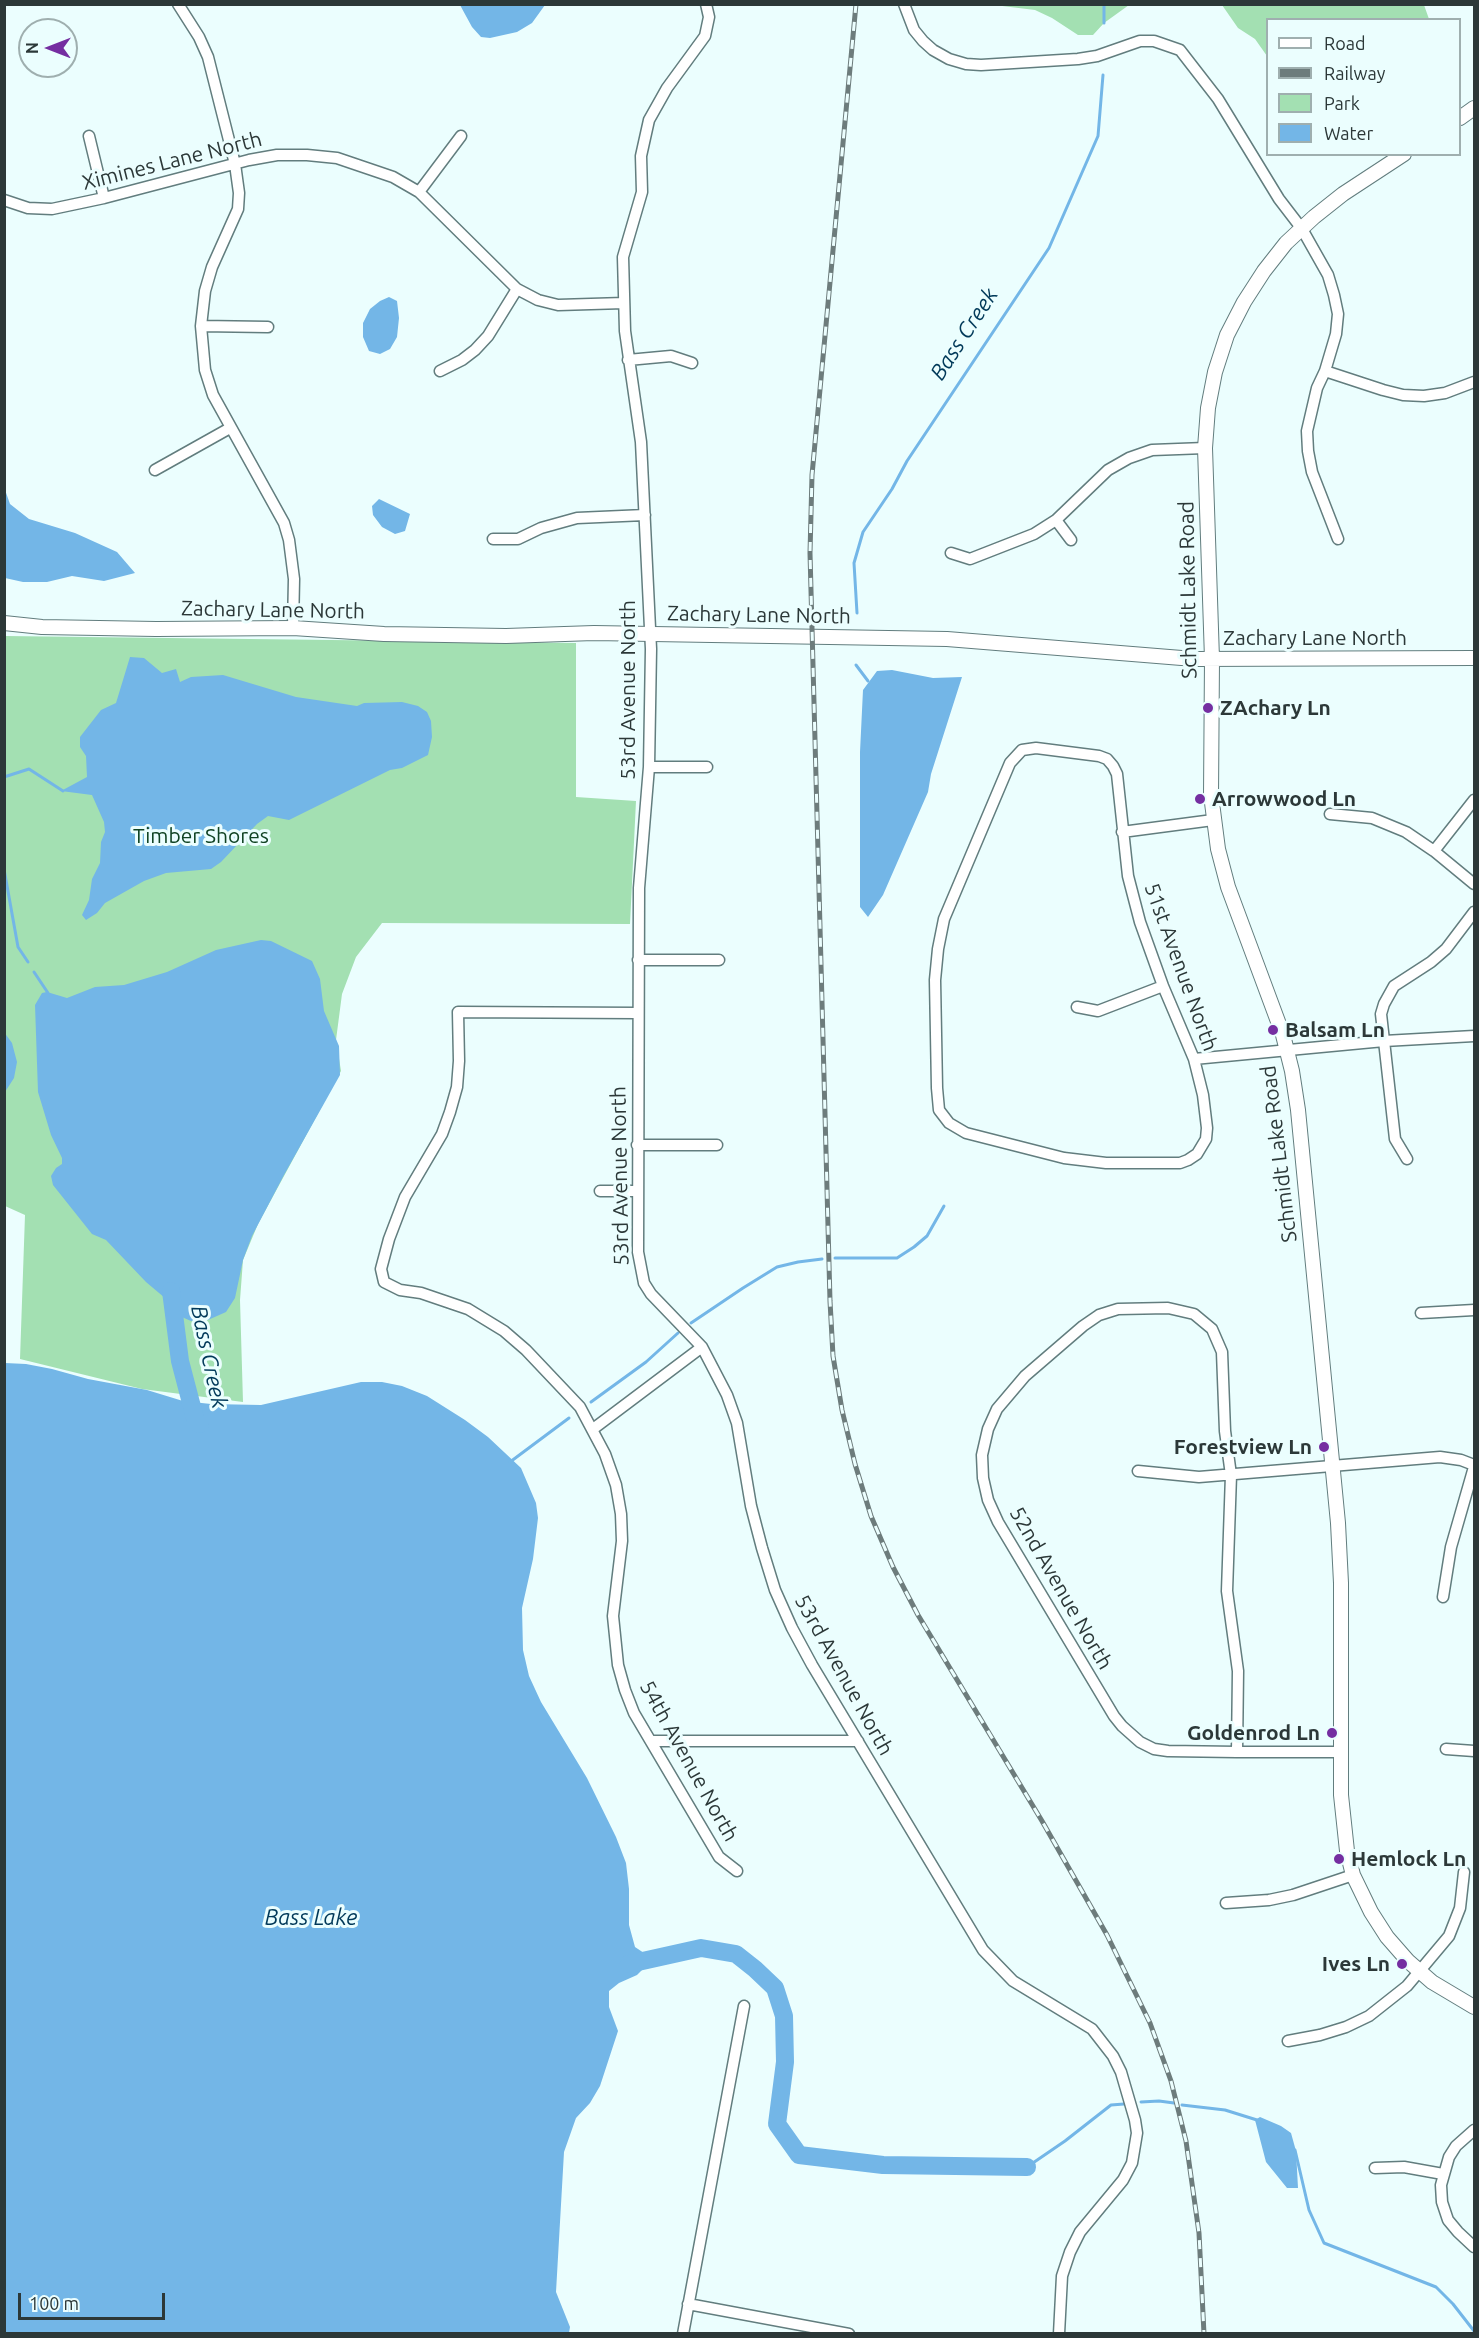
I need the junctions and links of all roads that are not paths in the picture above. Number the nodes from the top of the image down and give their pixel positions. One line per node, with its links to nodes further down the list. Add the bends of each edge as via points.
1 (178, 4): 9 (street, via 207,57)
2 (706, 4): 15 (street, 53rd Avenue North, via 710,16 705,36 657,103 644,138 642,192 623,257)
3 (904, 4): 13 (street, via 923,41 949,59 966,64 1078,59 1140,41 1168,44 1180,50 1218,99 1279,199)
4 (1474, 108): 5 (street)
5 (1461, 117)
6 (89, 136): 11 (street)
7 (461, 136): 10 (street)
8 (1401, 156): 13 (street, Schmidt Lake Road, via 1343,194)
9 (235, 164): 10 (street, Ximines Lane North, via 277,155 337,158 393,177); 11 (street, Ximines Lane North); 16 (street, via 238,209 212,267)
10 (419, 192): 14 (street, Ximines Lane North)
11 (104, 198): 12 (street, Ximines Lane North, via 52,209 28,208)
12 (4, 200)
13 (1302, 229): 21 (street, via 1328,275 1338,314); 24 (street, Schmidt Lake Road, via 1263,271 1227,335 1215,372)
14 (516, 289): 15 (street, Ximines Lane North, via 558,305); 20 (street, via 488,336 462,360)
15 (624, 303): 18 (street, 53rd Avenue North)
16 (201, 326): 17 (street); 23 (street, via 205,370)
17 (268, 327)
18 (628, 360): 19 (street, via 671,356); 26 (street, 53rd Avenue North, via 641,442)
19 (692, 363)
20 (440, 371)
21 (1325, 371): 22 (street, via 1403,395 1445,393); 29 (street, via 1311,408 1308,452 1319,494)
22 (1474, 382)
23 (230, 428): 25 (street); 34 (street, via 290,540)
24 (1205, 448): 27 (street, via 1152,450 1129,458 1108,470); 38 (street, Schmidt Lake Road)
25 (155, 470)
26 (645, 515): 28 (street, via 570,519 518,539); 36 (street, 53rd Avenue North)
27 (1056, 520): 30 (street); 31 (street, via 1034,534 970,559)
28 (493, 539)
29 (1338, 539)
30 (1071, 540)
31 (951, 553)
32 (4, 623): 33 (street, Zachary Lane North)
33 (42, 627): 34 (street, Zachary Lane North); 35 (street, Zachary Lane North)
34 (293, 628): 36 (street, Zachary Lane North, via 495,636)
35 (4, 631)
36 (650, 634): 38 (street, Zachary Lane North, via 947,639); 39 (street, 53rd Avenue North)
37 (1474, 658): 38 (street, Zachary Lane North)
38 (1212, 659): 43 (street, Schmidt Lake Road)
39 (649, 767): 40 (street); 48 (street, 53rd Avenue North, via 639,888)
40 (707, 767)
41 (1474, 800): 45 (street)
42 (1330, 814): 45 (street, via 1372,818 1406,832)
43 (1213, 820): 44 (street); 55 (street, Schmidt Lake Road, via 1228,887)
44 (1122, 832): 50 (street, 51st Avenue North, via 1140,922); 56 (street, 51st Avenue North, via 1117,774 1099,756 1036,748 1022,750 1010,763 944,920 938,949 934,980 939,1110 949,1123 966,1133 1064,1158 1106,1163 1180,1163 1204,1146 1207,1128)
45 (1434, 851): 46 (street)
46 (1474, 884)
47 (1474, 912): 54 (street, via 1446,949 1394,986 1381,1014)
48 (638, 960): 49 (street); 52 (street, 53rd Avenue North)
49 (719, 960)
50 (1163, 986): 51 (street, via 1098,1011); 56 (street, 51st Avenue North)
51 (1077, 1007)
52 (637, 1013): 57 (street, 53rd Avenue North); 65 (street, 54th Avenue North, via 458,1012 459,1061 450,1112 396,1219 381,1269 384,1282 468,1309 504,1331 561,1385)
53 (1474, 1036): 54 (street)
54 (1384, 1041): 55 (street); 59 (street, via 1395,1139)
55 (1287, 1050): 56 (street); 66 (street, Schmidt Lake Road, via 1299,1110)
56 (1194, 1059)
57 (637, 1145): 58 (street); 61 (street, 53rd Avenue North)
58 (717, 1145)
59 (1407, 1159)
60 (600, 1191): 61 (street)
61 (637, 1191): 64 (street, 53rd Avenue North, via 638,1252 644,1283)
62 (1474, 1310): 63 (street)
63 (1421, 1314)
64 (702, 1347): 65 (street); 72 (street, 53rd Avenue North, via 737,1423 751,1506 776,1590 807,1656)
65 (593, 1429): 71 (street, 54th Avenue North, via 616,1485 621,1514 614,1616 618,1665 634,1713)
66 (1332, 1466): 67 (street, via 1440,1457); 69 (street); 76 (street, Schmidt Lake Road, via 1341,1583)
67 (1474, 1466): 70 (street, via 1451,1547)
68 (1138, 1472): 69 (street, via 1199,1477)
69 (1231, 1475): 75 (street, via 1227,1591 1239,1671); 75 (street, 52nd Avenue North, via 1222,1352 1204,1321 1168,1308 1118,1308 1099,1315 1010,1392 997,1408 982,1455 988,1500 998,1522 1122,1726 1154,1749)
70 (1443, 1597)
71 (651, 1741): 72 (street); 77 (street, 54th Avenue North, via 719,1857)
72 (858, 1741): 92 (street, 53rd Avenue North, via 983,1950 1013,1981 1092,2030 1121,2072 1137,2133 1132,2163 1123,2180 1080,2232 1070,2252 1062,2276)
73 (1446, 1749): 74 (street)
74 (1474, 1751)
75 (1237, 1752): 76 (street, 52nd Avenue North)
76 (1341, 1752): 79 (street, Schmidt Lake Road, via 1342,1821)
77 (737, 1871)
78 (1464, 1872): 81 (street, via 1460,1908 1449,1936)
79 (1353, 1875): 80 (street, via 1293,1895); 81 (street, Schmidt Lake Road, via 1387,1937)
80 (1226, 1903)
81 (1419, 1970): 83 (street, Schmidt Lake Road); 84 (street, via 1407,1986 1369,2016 1346,2027)
82 (744, 2006): 89 (street)
83 (1474, 2007)
84 (1288, 2041)
85 (1474, 2130): 87 (street, via 1456,2146)
86 (1375, 2168): 87 (street)
87 (1443, 2174): 88 (street, via 1442,2202 1448,2220)
88 (1474, 2247)
89 (688, 2304): 90 (street); 91 (street)
90 (683, 2334)
91 (849, 2334)
92 (1059, 2334)

